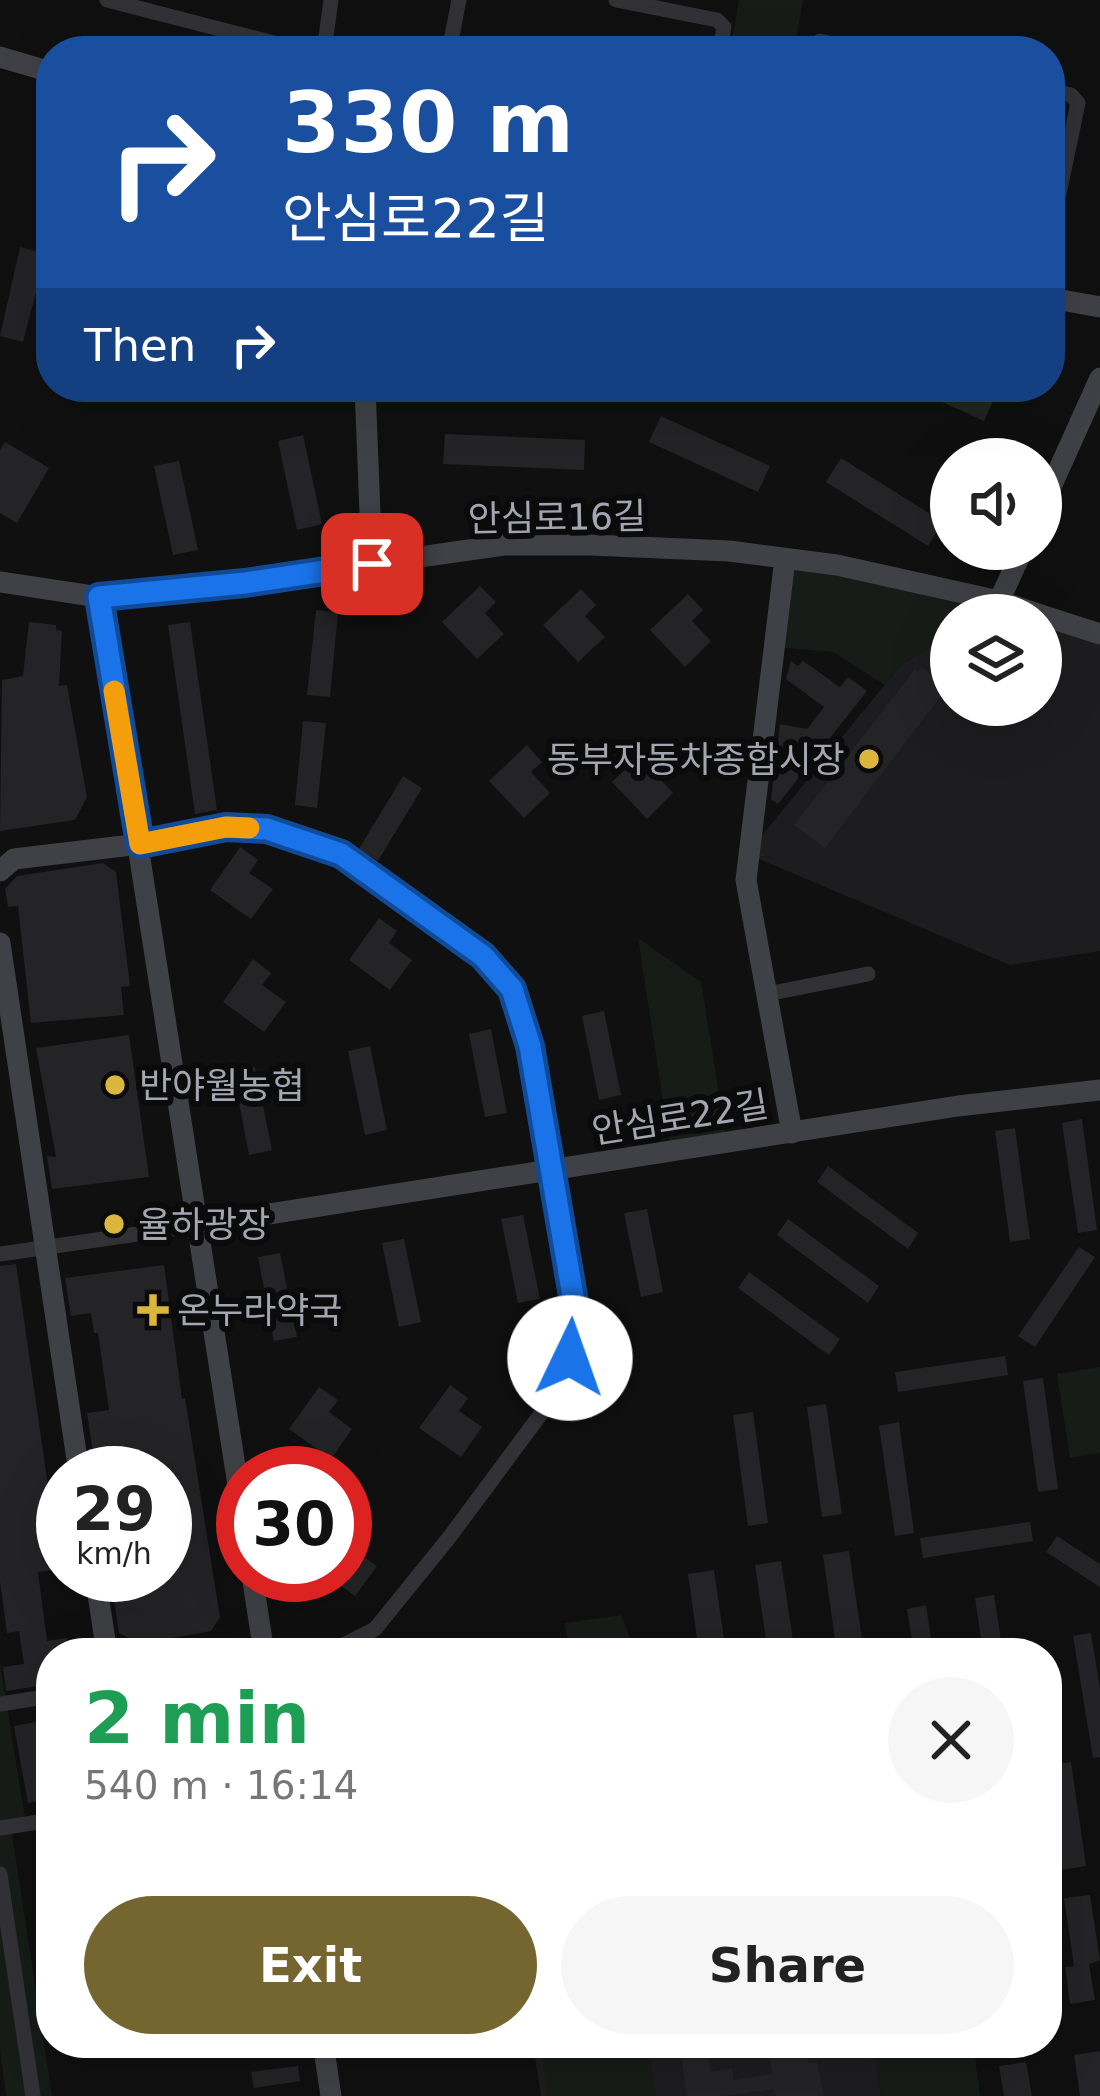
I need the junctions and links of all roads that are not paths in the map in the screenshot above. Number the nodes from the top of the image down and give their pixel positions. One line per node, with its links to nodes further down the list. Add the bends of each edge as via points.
1 (107, 0): 5 (street)
2 (331, 0): 6 (street)
3 (459, 0): 7 (street)
4 (616, 0): 8 (street, via 717,20)
5 (247, 36)
6 (326, 36)
7 (451, 36)
8 (722, 36)
9 (0, 57): 10 (main road)
10 (36, 68)
11 (1065, 94): 12 (street, via 1078,103)
12 (1065, 162)
13 (1065, 301): 14 (main road)
14 (1100, 307)
15 (1100, 377): 17 (main road)
16 (366, 402): 19 (main road)
17 (1062, 462)
18 (785, 559): 19 (main road, 안심로16길, via 504,545); 21 (main road, 안심로16길); 29 (main road, via 746,880)
19 (372, 564): 22 (main road, 안심로16길)
20 (0, 582): 22 (main road, 안심로16길)
21 (964, 594)
22 (99, 597): 25 (main road)
23 (1062, 622): 24 (main road, 안심로16길)
24 (1100, 634)
25 (140, 844): 26 (main road, via 14,859); 32 (street, via 226,827 267,829 341,854 483,956 512,989); 33 (main road)
26 (0, 871)
27 (0, 943): 34 (main road)
28 (868, 974): 29 (street)
29 (767, 994): 31 (main road)
30 (1100, 1090): 31 (main road, 안심로22길)
31 (793, 1133): 32 (main road, 안심로22길)
32 (552, 1171): 33 (main road, 안심로22길); 42 (street, via 574,1302 570,1358 555,1395 375,1629)
33 (199, 1225): 34 (street); 37 (main road)
34 (45, 1247): 35 (street); 36 (main road)
35 (0, 1254)
36 (76, 1446)
37 (232, 1446)
38 (99, 1602): 40 (main road)
39 (256, 1602): 41 (main road)
40 (105, 1638)
41 (261, 1638)
42 (357, 1638)
43 (36, 1698): 44 (street)
44 (0, 1704)
45 (36, 1822): 46 (street)
46 (0, 1828)
47 (0, 1874): 49 (street)
48 (325, 2058): 50 (main road)
49 (32, 2096)
50 (331, 2096)

